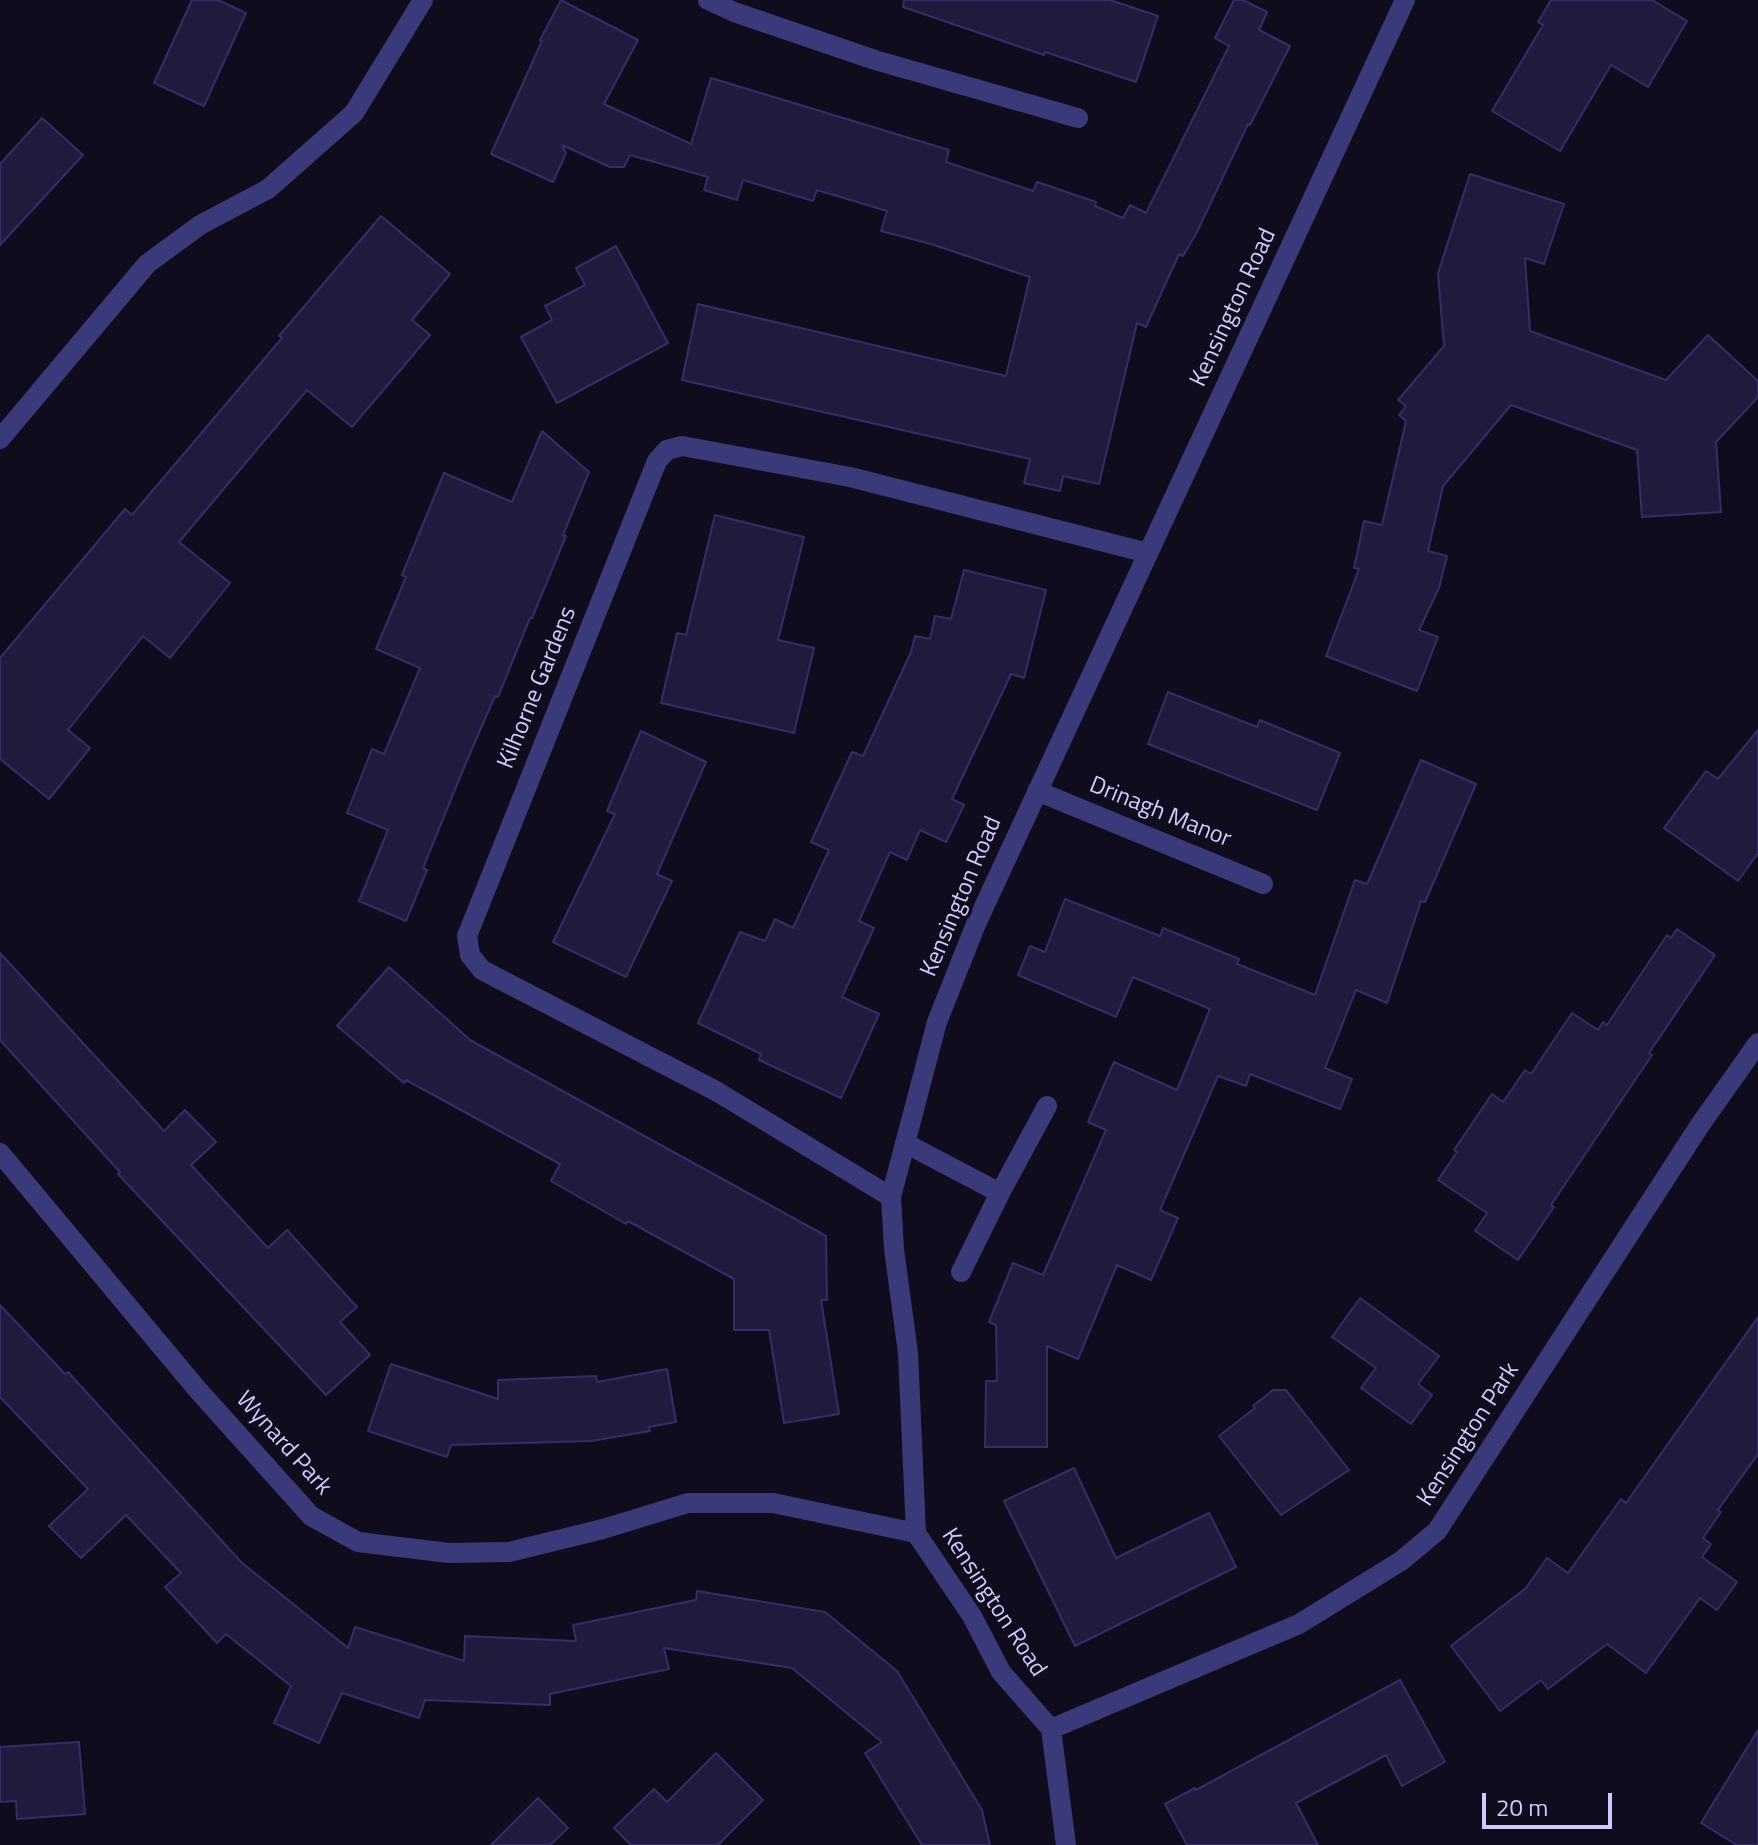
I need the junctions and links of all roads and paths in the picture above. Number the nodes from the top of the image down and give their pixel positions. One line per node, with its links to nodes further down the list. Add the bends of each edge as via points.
1 (423, 0): 5 (street, via 354,113 268,189 200,225 147,264)
2 (708, 0): 4 (street, via 875,60)
3 (1405, 0): 6 (street, Kensington Road)
4 (1078, 118)
5 (0, 439)
6 (1148, 553): 7 (street, Kensington Road); 14 (street, Kilhorne Gardens, via 850,477 682,446 667,450 657,461 472,921 467,936 470,955 482,970 716,1091)
7 (1037, 791): 8 (street, Drinagh Manor); 11 (street, Kensington Road, via 937,1022)
8 (1263, 884)
9 (1758, 1043): 17 (street, Kensington Park, via 1437,1531 1401,1561 1299,1624)
10 (1047, 1106): 13 (street)
11 (905, 1143): 13 (street); 14 (street, Kensington Road)
12 (0, 1153): 16 (street, Wynard Park, via 311,1516 358,1542 449,1553 509,1552 688,1503 773,1503)
13 (1000, 1193): 15 (street)
14 (891, 1197): 16 (street, Kensington Road, via 908,1353)
15 (961, 1272)
16 (916, 1533): 17 (street, Kensington Road, via 972,1616 1001,1672)
17 (1051, 1729): 18 (street)
18 (1066, 1845)

